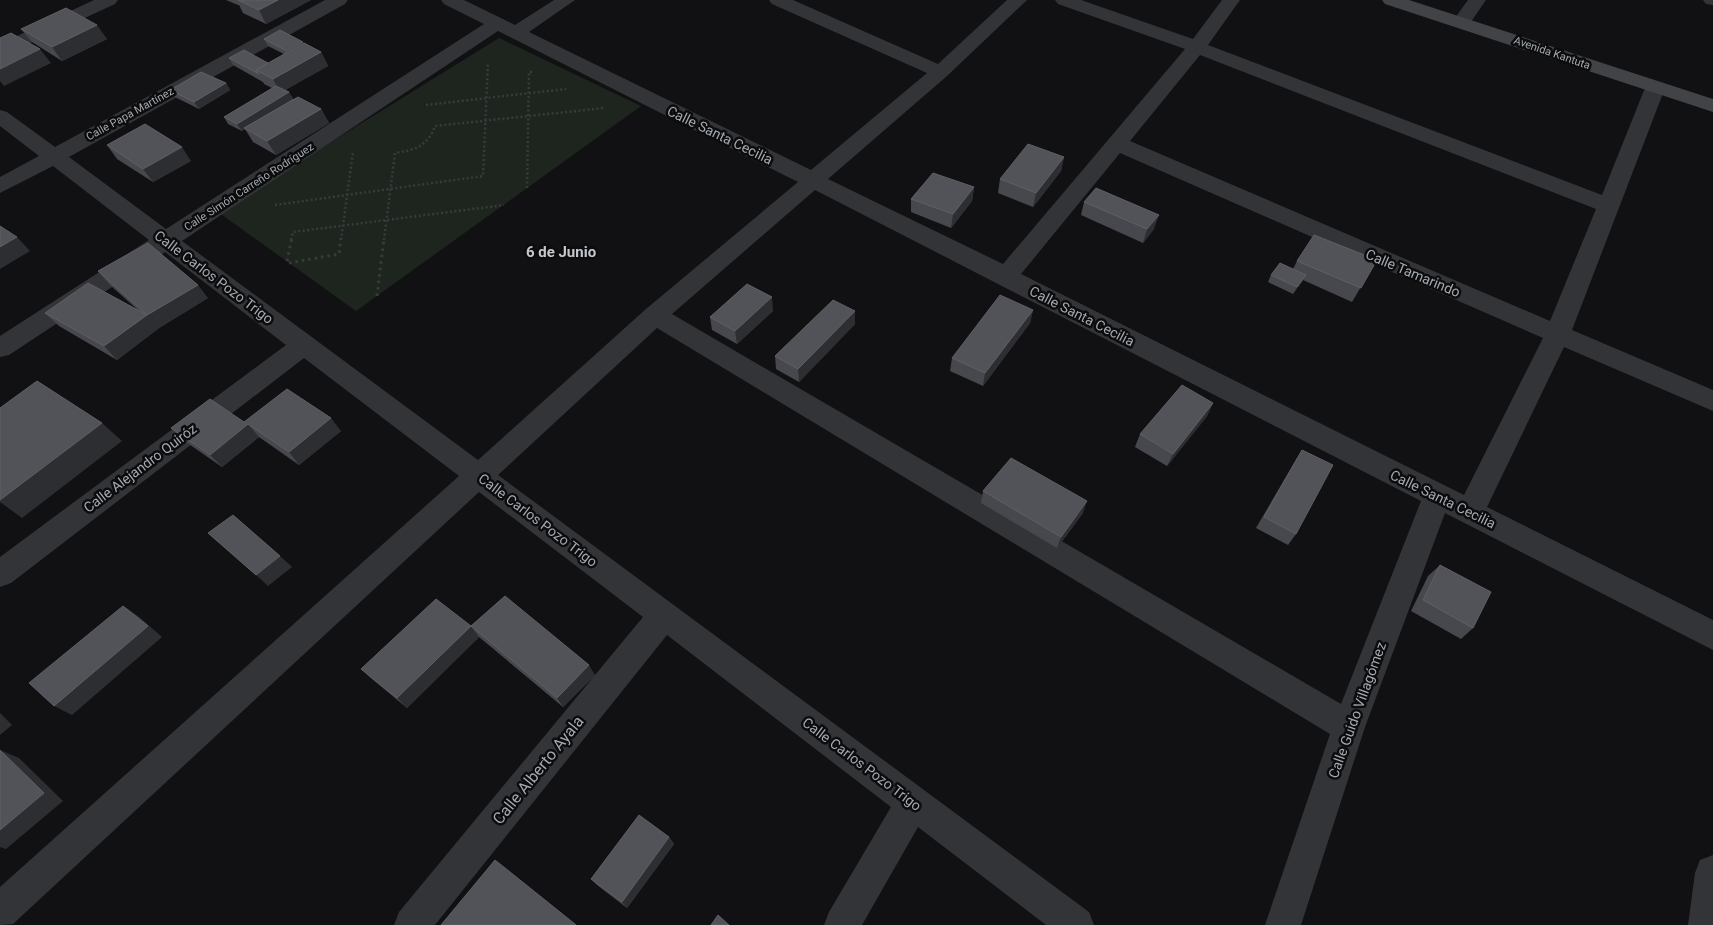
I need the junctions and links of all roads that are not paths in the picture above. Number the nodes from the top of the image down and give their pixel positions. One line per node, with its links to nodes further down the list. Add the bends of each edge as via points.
1 (109, 0): 14 (street)
2 (339, 0): 20 (street, Calle Papa Martínez)
3 (450, 0): 12 (street, Calle Santa Cecilia)
4 (566, 0): 12 (street, Calle Simón Carreño Rodríguez)
5 (778, 0): 15 (street)
6 (1018, 0): 15 (street)
7 (1064, 0): 13 (street)
8 (1231, 0): 13 (street)
9 (1391, 0): 11 (street, Avenida Kantuta)
10 (1476, 0): 11 (street)
11 (1461, 22): 16 (street, Avenida Kantuta)
12 (506, 28): 21 (street, Calle Santa Cecilia); 24 (street, Calle Simón Carreño Rodríguez)
13 (1197, 46): 19 (street); 23 (street)
14 (0, 51)
15 (940, 72): 21 (street)
16 (1655, 88): 17 (street, Avenida Kantuta); 23 (street)
17 (1713, 106)
18 (0, 116): 20 (street, Calle Carlos Pozo Trigo)
19 (1115, 143): 25 (street); 27 (street, Calle Tamarindo)
20 (54, 156): 22 (street, Calle Papa Martínez); 24 (street, Calle Carlos Pozo Trigo)
21 (812, 180): 25 (street, Calle Santa Cecilia); 26 (street)
22 (0, 186)
23 (1607, 205): 27 (street)
24 (167, 241): 28 (street, Calle Carlos Pozo Trigo); 29 (street, Calle Simón Carreño Rodríguez)
25 (1006, 276): 32 (street, Calle Santa Cecilia)
26 (654, 315): 31 (street); 37 (street)
27 (1557, 335): 30 (street, Calle Tamarindo); 33 (street)
28 (304, 345): 31 (street, Calle Carlos Pozo Trigo); 34 (street, Calle Alejandro Quiróz)
29 (0, 348)
30 (1713, 401)
31 (478, 476): 35 (street, Calle Carlos Pozo Trigo); 40 (street)
32 (1437, 497): 33 (street, Calle Santa Cecilia); 37 (street, Calle Guido Villagómez)
33 (1470, 512): 36 (street, Calle Santa Cecilia)
34 (0, 574)
35 (664, 615): 38 (street, Calle Carlos Pozo Trigo); 41 (street, Calle Alberto Ayala)
36 (1713, 636)
37 (1349, 727): 44 (street, Calle Guido Villagómez)
38 (913, 802): 42 (street); 43 (street, Calle Carlos Pozo Trigo)
39 (1713, 873): 45 (street)
40 (0, 911)
41 (412, 925)
42 (842, 925)
43 (1076, 925)
44 (1283, 925)
45 (1706, 925)

